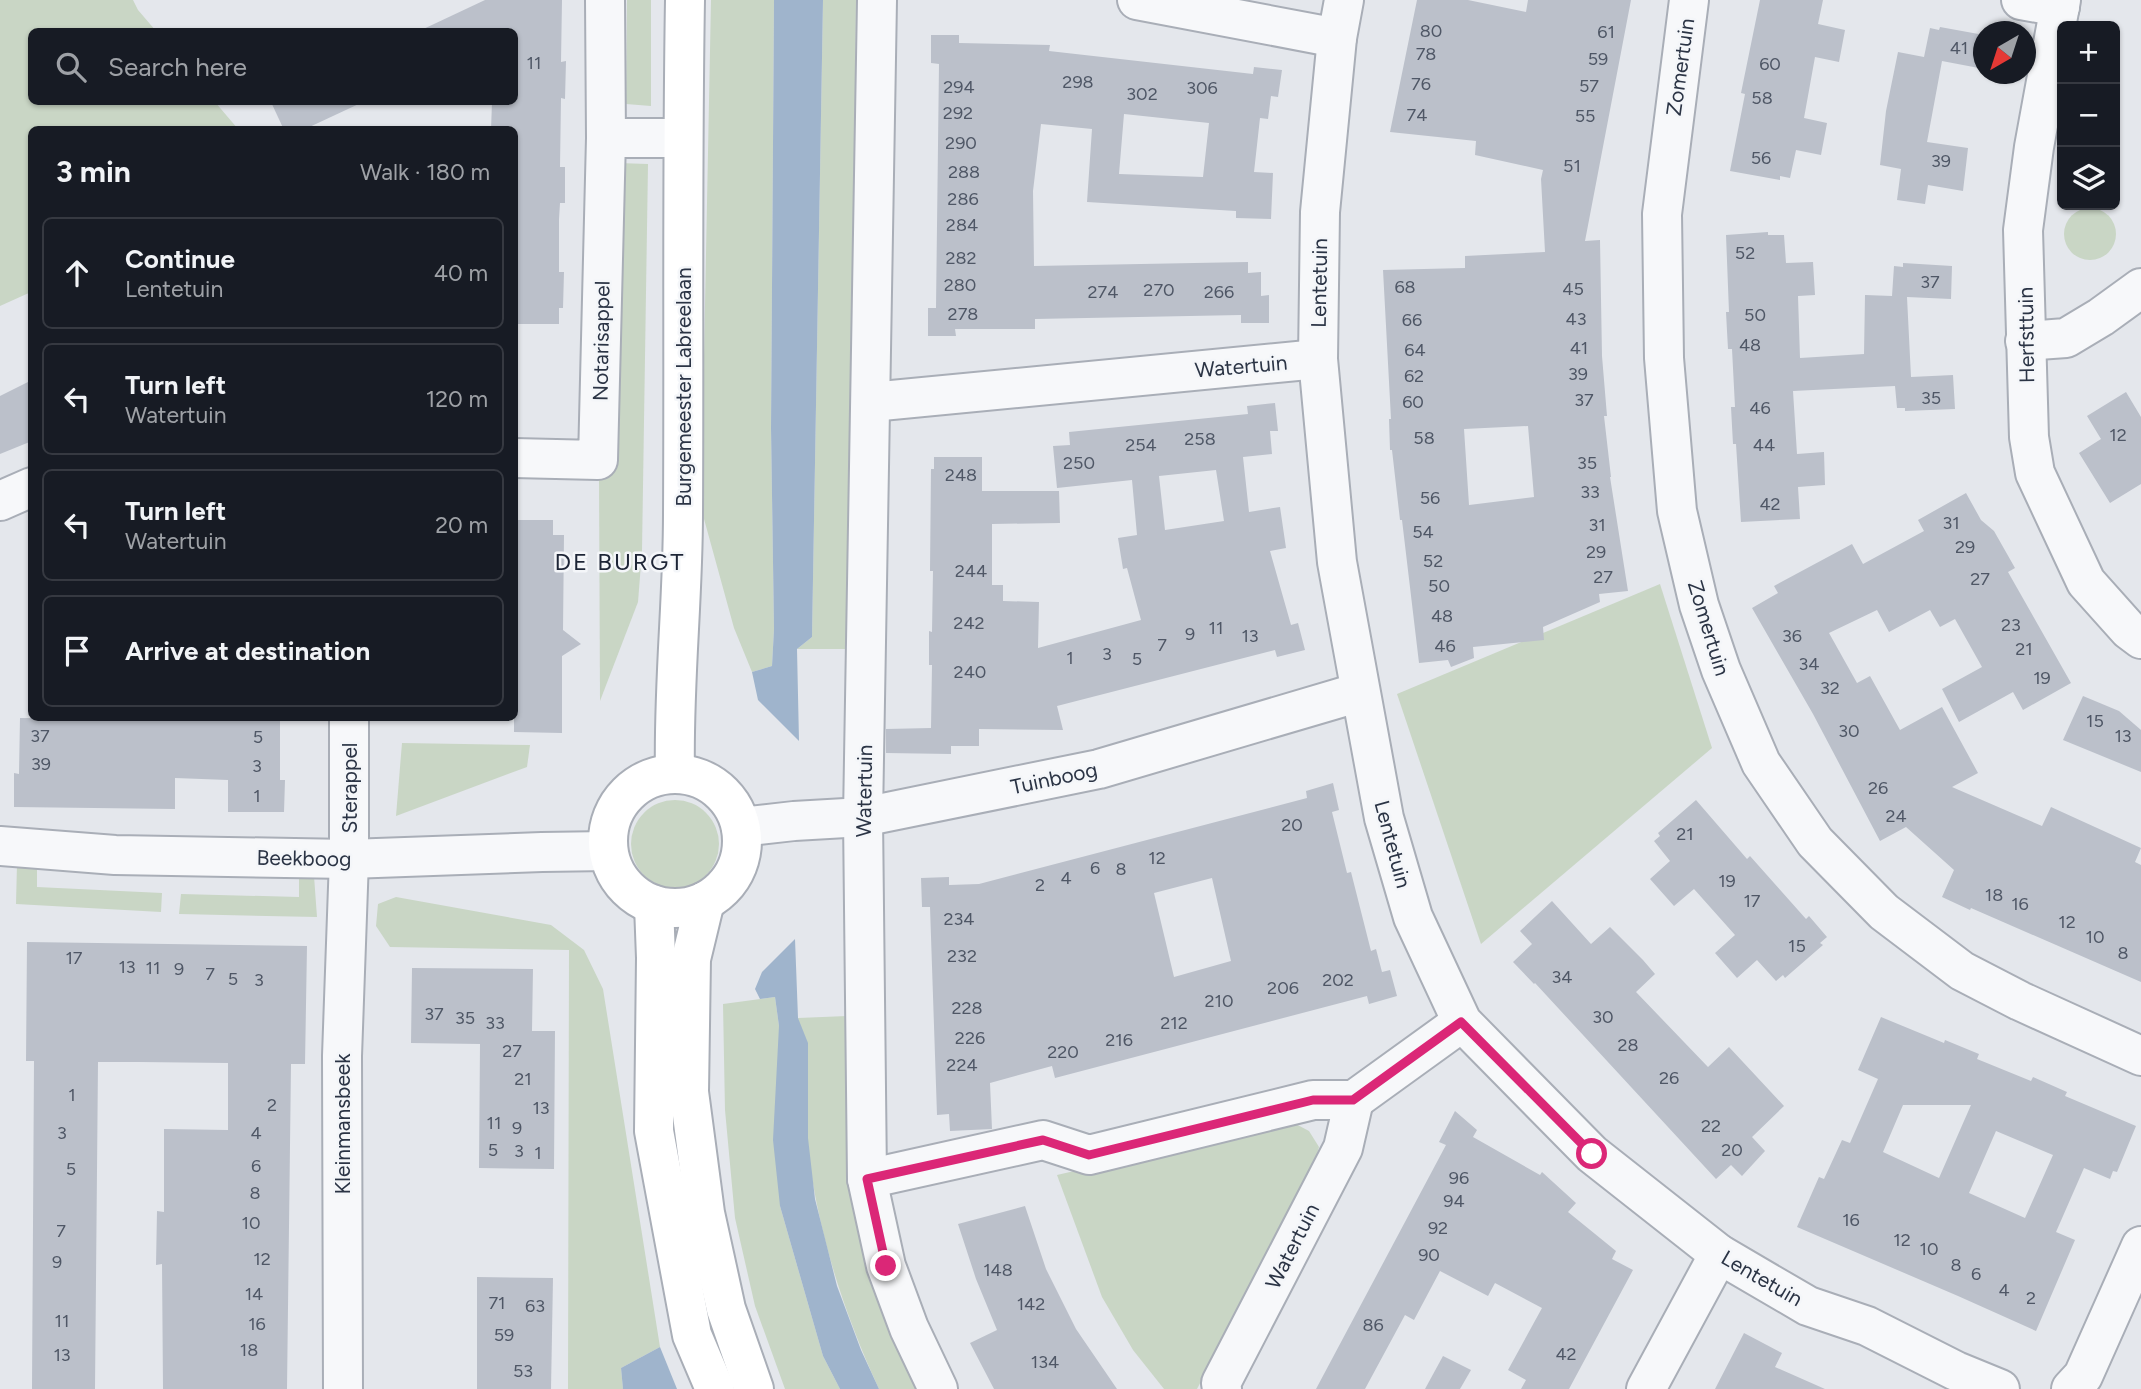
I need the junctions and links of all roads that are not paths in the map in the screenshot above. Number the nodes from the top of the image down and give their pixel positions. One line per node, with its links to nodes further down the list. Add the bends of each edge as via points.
1 (605, 0): 10 (street, Notarisappel)
2 (685, 0): 11 (street, Burgemeester Labreelaan)
3 (877, 0): 15 (street, Watertuin)
4 (1137, 0): 9 (street)
5 (1344, 0): 9 (street, Lentetuin)
6 (1689, 0): 31 (street, Zomertuin, via 1662,214 1664,358 1678,511 1699,605 1721,670 1761,763 1815,842 1884,912 1962,971)
7 (2021, 0): 8 (street)
8 (2060, 3): 13 (street, Herfsttuin, via 2023,230)
9 (1337, 38): 14 (street, Lentetuin, via 1320,212)
10 (606, 138): 11 (street); 16 (street, Notarisappel, via 598,460)
11 (682, 138): 22 (street, Burgemeester Labreelaan, via 683,517)
12 (2141, 288): 13 (street, via 2066,338)
13 (2025, 341): 19 (street, Herfsttuin, via 2035,473 2085,582)
14 (1318, 359): 15 (street, Watertuin); 20 (street, Lentetuin, via 1337,562)
15 (871, 402): 23 (street, Watertuin)
16 (518, 458)
17 (28, 489): 18 (street)
18 (0, 501)
19 (2141, 639)
20 (1360, 692): 23 (street, Tuinboog, via 1099,769); 30 (street, Lentetuin, via 1384,818 1413,917)
21 (349, 721): 27 (street, Sterappel)
22 (675, 773): 24 (street, via 698,777 717,789 733,806); 26 (street, via 642,782 616,806 608,828)
23 (863, 817): 24 (street, Tuinboog); 33 (street, Watertuin)
24 (741, 827): 28 (street, via 742,849 736,870 723,888)
25 (0, 846): 27 (street, Beekboog, via 115,855)
26 (608, 851): 27 (street, Beekboog); 29 (street, via 623,885)
27 (349, 859): 36 (street, Kleinmansbeek, via 342,1056)
28 (705, 901): 29 (street, via 689,907); 38 (street, via 691,959 689,1092 705,1213 726,1309)
29 (654, 905): 37 (street, via 654,1131 692,1335)
30 (1461, 1022): 32 (street); 35 (street, Lentetuin, via 1592,1154)
31 (2141, 1056)
32 (1353, 1100): 33 (street, via 1313,1100 1089,1155 1043,1140); 40 (street, Watertuin, via 1343,1148 1221,1383)
33 (867, 1179): 39 (street, Watertuin, via 886,1266)
34 (2141, 1246): 43 (street, via 2083,1376)
35 (1719, 1254): 41 (street); 42 (street, Lentetuin, via 1808,1306 1867,1326)
36 (343, 1389)
37 (715, 1389)
38 (754, 1389)
39 (938, 1389)
40 (1222, 1389)
41 (1646, 1389)
42 (2000, 1389)
43 (2071, 1389)

